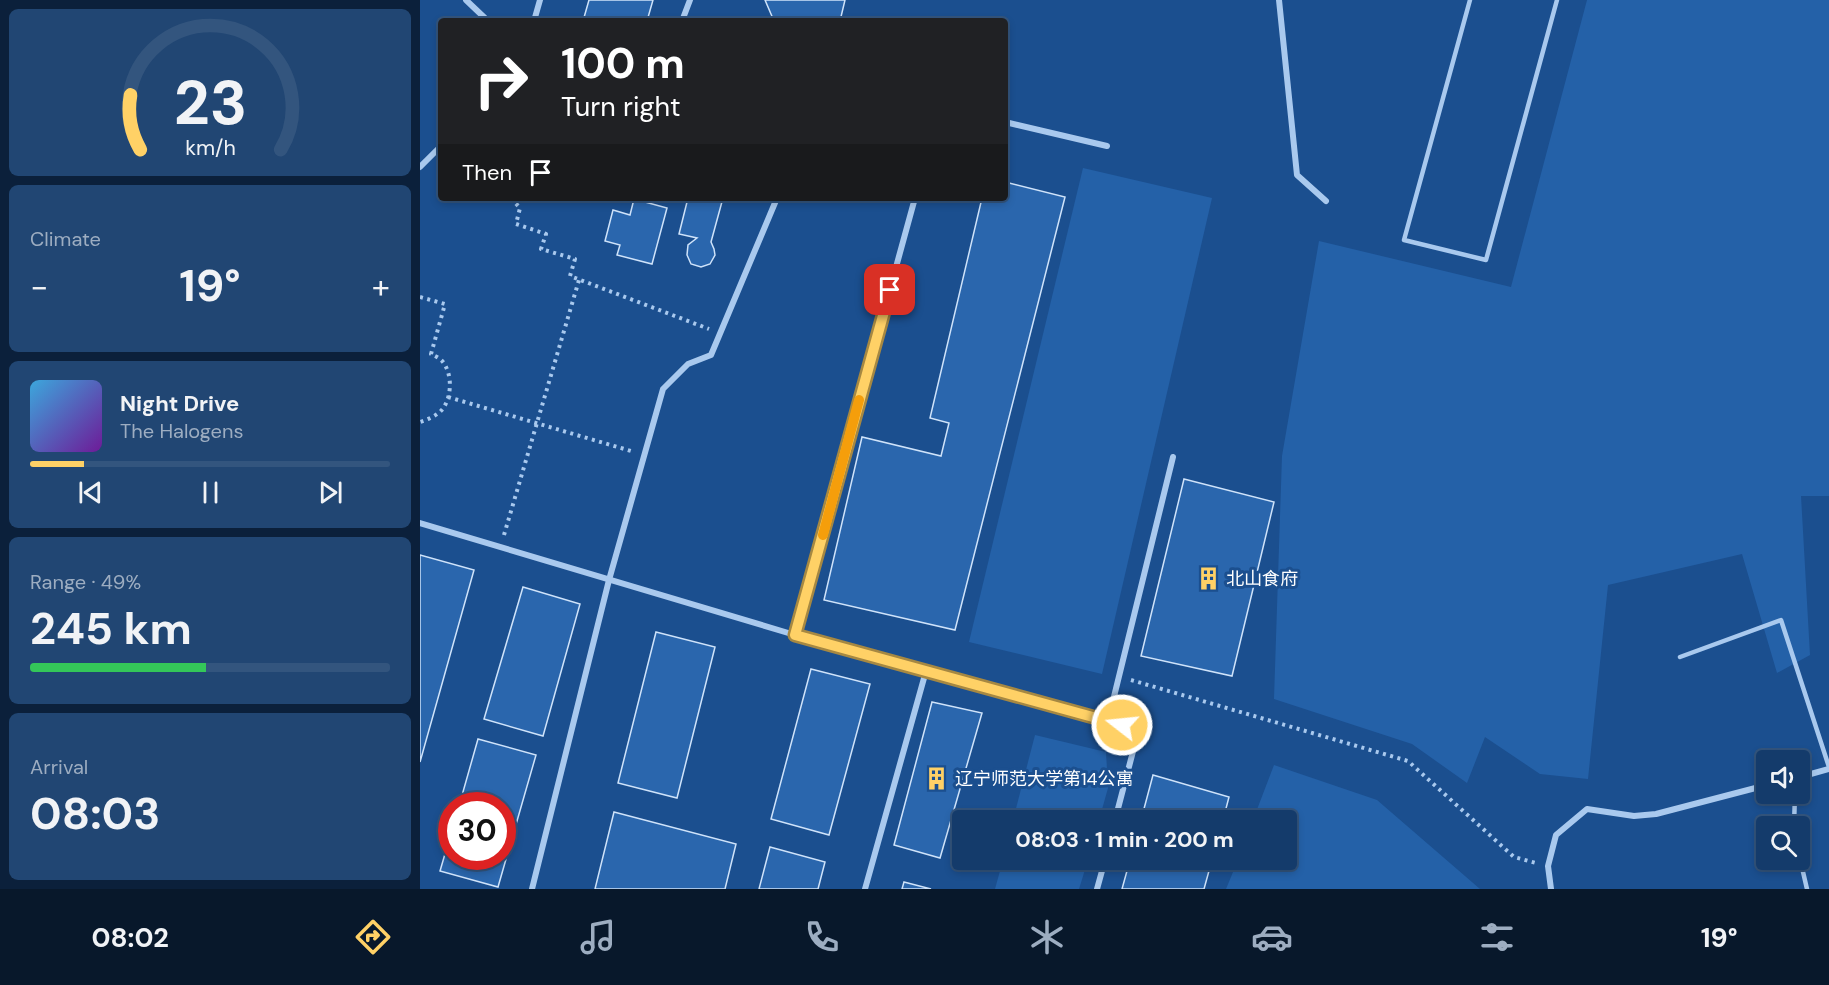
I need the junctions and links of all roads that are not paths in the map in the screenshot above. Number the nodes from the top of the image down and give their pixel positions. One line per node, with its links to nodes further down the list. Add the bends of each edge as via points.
1 (466, 0): 7 (street)
2 (540, 0): 8 (street)
3 (690, 0): 9 (street)
4 (1279, 0): 16 (street, via 1297,175)
5 (1470, 0): 6 (lane, via 1404,240 1486,260)
6 (1557, 0)
7 (485, 18)
8 (535, 18)
9 (683, 18)
10 (1008, 123): 11 (street)
11 (1107, 146)
12 (438, 149): 13 (street)
13 (420, 167)
14 (776, 201): 19 (street, via 711,355 688,364 663,389)
15 (914, 201): 20 (street)
16 (1326, 201)
17 (1173, 457): 23 (street)
18 (420, 523): 19 (street)
19 (609, 580): 20 (street); 30 (street)
20 (795, 635): 22 (street)
21 (1680, 657): 24 (lane, via 1781,620)
22 (926, 671): 23 (street); 31 (street)
23 (1108, 721): 27 (street, via 1131,730 1136,740)
24 (1829, 768): 25 (street)
25 (1810, 774)
26 (1756, 788): 33 (street, via 1656,814 1634,816 1587,809 1556,835 1548,866)
27 (1118, 810)
28 (1102, 870): 32 (street)
29 (1803, 870): 34 (lane)
30 (532, 889)
31 (865, 889)
32 (1097, 889)
33 (1551, 889)
34 (1807, 889)

